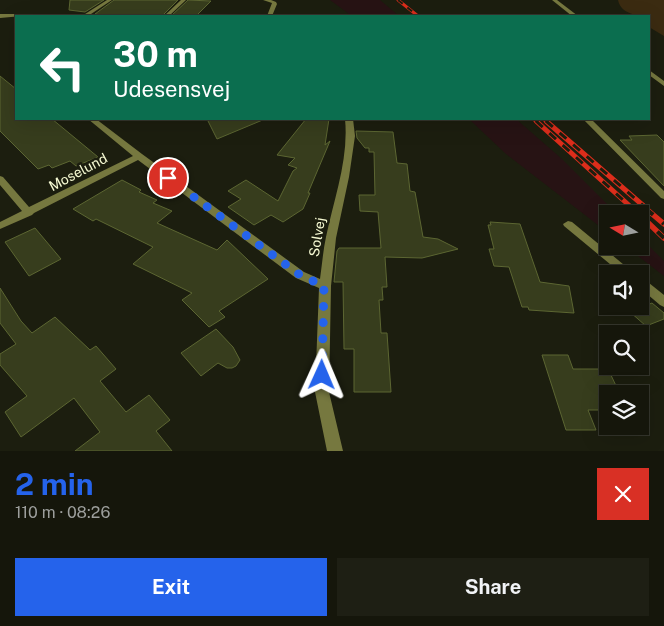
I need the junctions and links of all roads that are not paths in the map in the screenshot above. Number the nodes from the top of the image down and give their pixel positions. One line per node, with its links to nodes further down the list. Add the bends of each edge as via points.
1 (110, 0): 5 (street)
2 (184, 0): 6 (street)
3 (265, 0): 7 (street, via 275,4)
4 (554, 0): 8 (street)
5 (87, 15)
6 (167, 15)
7 (270, 15)
8 (574, 15)
9 (0, 16): 10 (street)
10 (15, 16)
11 (650, 73): 12 (street)
12 (664, 84)
13 (93, 120): 16 (street)
14 (349, 120): 23 (street, Solvej, via 351,136 345,177)
15 (588, 120): 18 (street)
16 (139, 156): 19 (street, Moselund); 23 (street, via 300,275)
17 (0, 179): 19 (street)
18 (664, 196)
19 (29, 213): 21 (street, Moselund)
20 (568, 224): 22 (street)
21 (0, 226)
22 (619, 265)
23 (324, 286): 26 (street, Solvej, via 322,392)
24 (649, 290): 25 (street)
25 (664, 302)
26 (335, 451)

